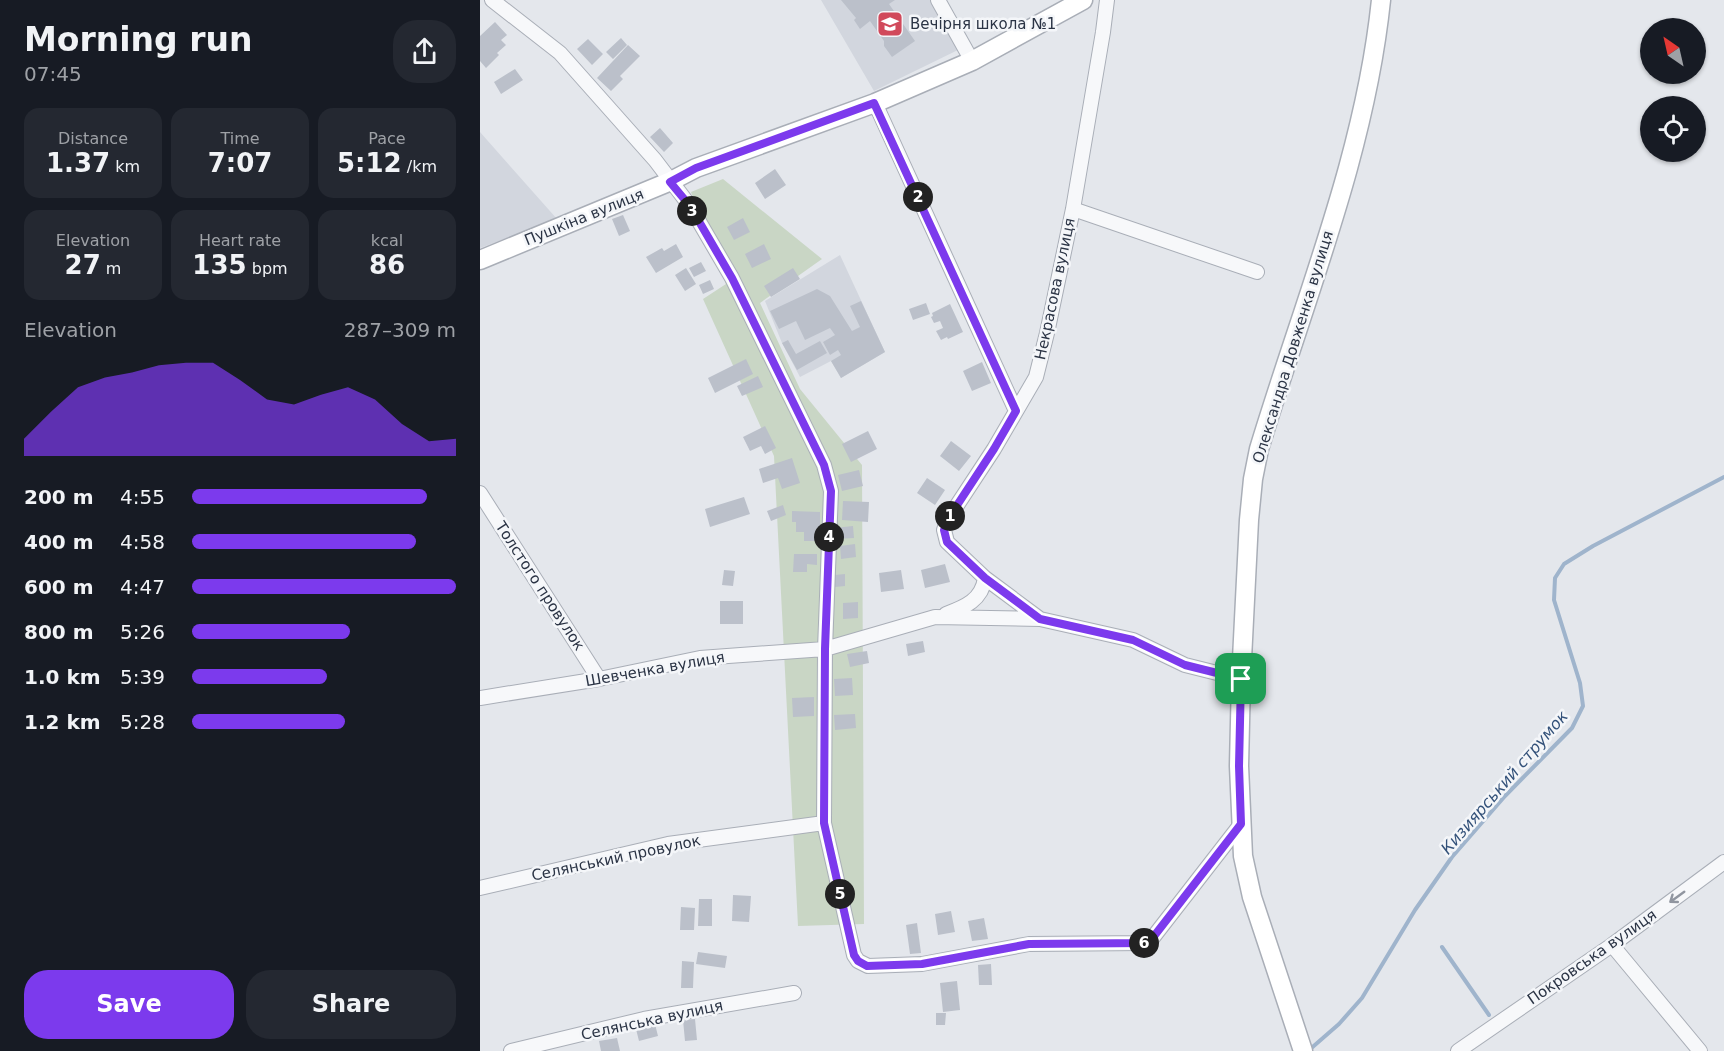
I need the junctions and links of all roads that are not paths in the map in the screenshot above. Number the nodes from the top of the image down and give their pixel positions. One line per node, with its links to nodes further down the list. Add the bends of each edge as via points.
1 (492, 0): 8 (street, via 560,53)
2 (938, 0): 6 (street)
3 (1083, 0): 6 (street, Пушкіна вулиця)
4 (1107, 0): 9 (street, Некрасова вулиця)
5 (1381, 0): 20 (street, Олександра Довженка вулиця, via 1365,106 1352,158 1259,448 1249,520)
6 (972, 62): 7 (street, Пушкіна вулиця)
7 (874, 103): 8 (street, Пушкіна вулиця, via 696,168); 12 (street)
8 (670, 182): 10 (street, Пушкіна вулиця); 18 (street, via 690,206 732,278 824,465 831,491)
9 (1073, 209): 11 (street); 12 (street, Некрасова вулиця, via 1036,376)
10 (480, 260)
11 (1257, 272)
12 (1016, 411): 15 (street, Некрасова вулиця, via 944,530 947,542)
13 (480, 493): 14 (street, Толстого провулок)
14 (485, 511): 19 (street, Толстого провулок)
15 (985, 578): 16 (street, Шевченка вулиця, via 984,588 969,604); 17 (street, Некрасова вулиця)
16 (935, 617): 17 (street, Шевченка вулиця); 18 (street, Шевченка вулиця)
17 (1040, 619): 20 (street, Шевченка вулиця, via 1133,640 1185,665)
18 (825, 649): 19 (street, Шевченка вулиця, via 700,658); 22 (street)
19 (599, 679): 21 (street, Шевченка вулиця)
20 (1241, 679): 23 (street, Олександра Довженка вулиця)
21 (480, 698)
22 (824, 823): 23 (street, via 854,955 867,966 922,964 1029,944 1145,943); 25 (street, Селянський провулок, via 668,844)
23 (1241, 824): 29 (street, Олександра Довженка вулиця, via 1252,897)
24 (1724, 862): 26 (street, Покровська вулиця, one-way to 26)
25 (480, 888)
26 (1612, 945): 30 (street, Покровська вулиця); 31 (street)
27 (794, 993): 28 (street, Селянська вулиця, via 644,1019)
28 (511, 1051)
29 (1304, 1051)
30 (1458, 1051)
31 (1700, 1051)

